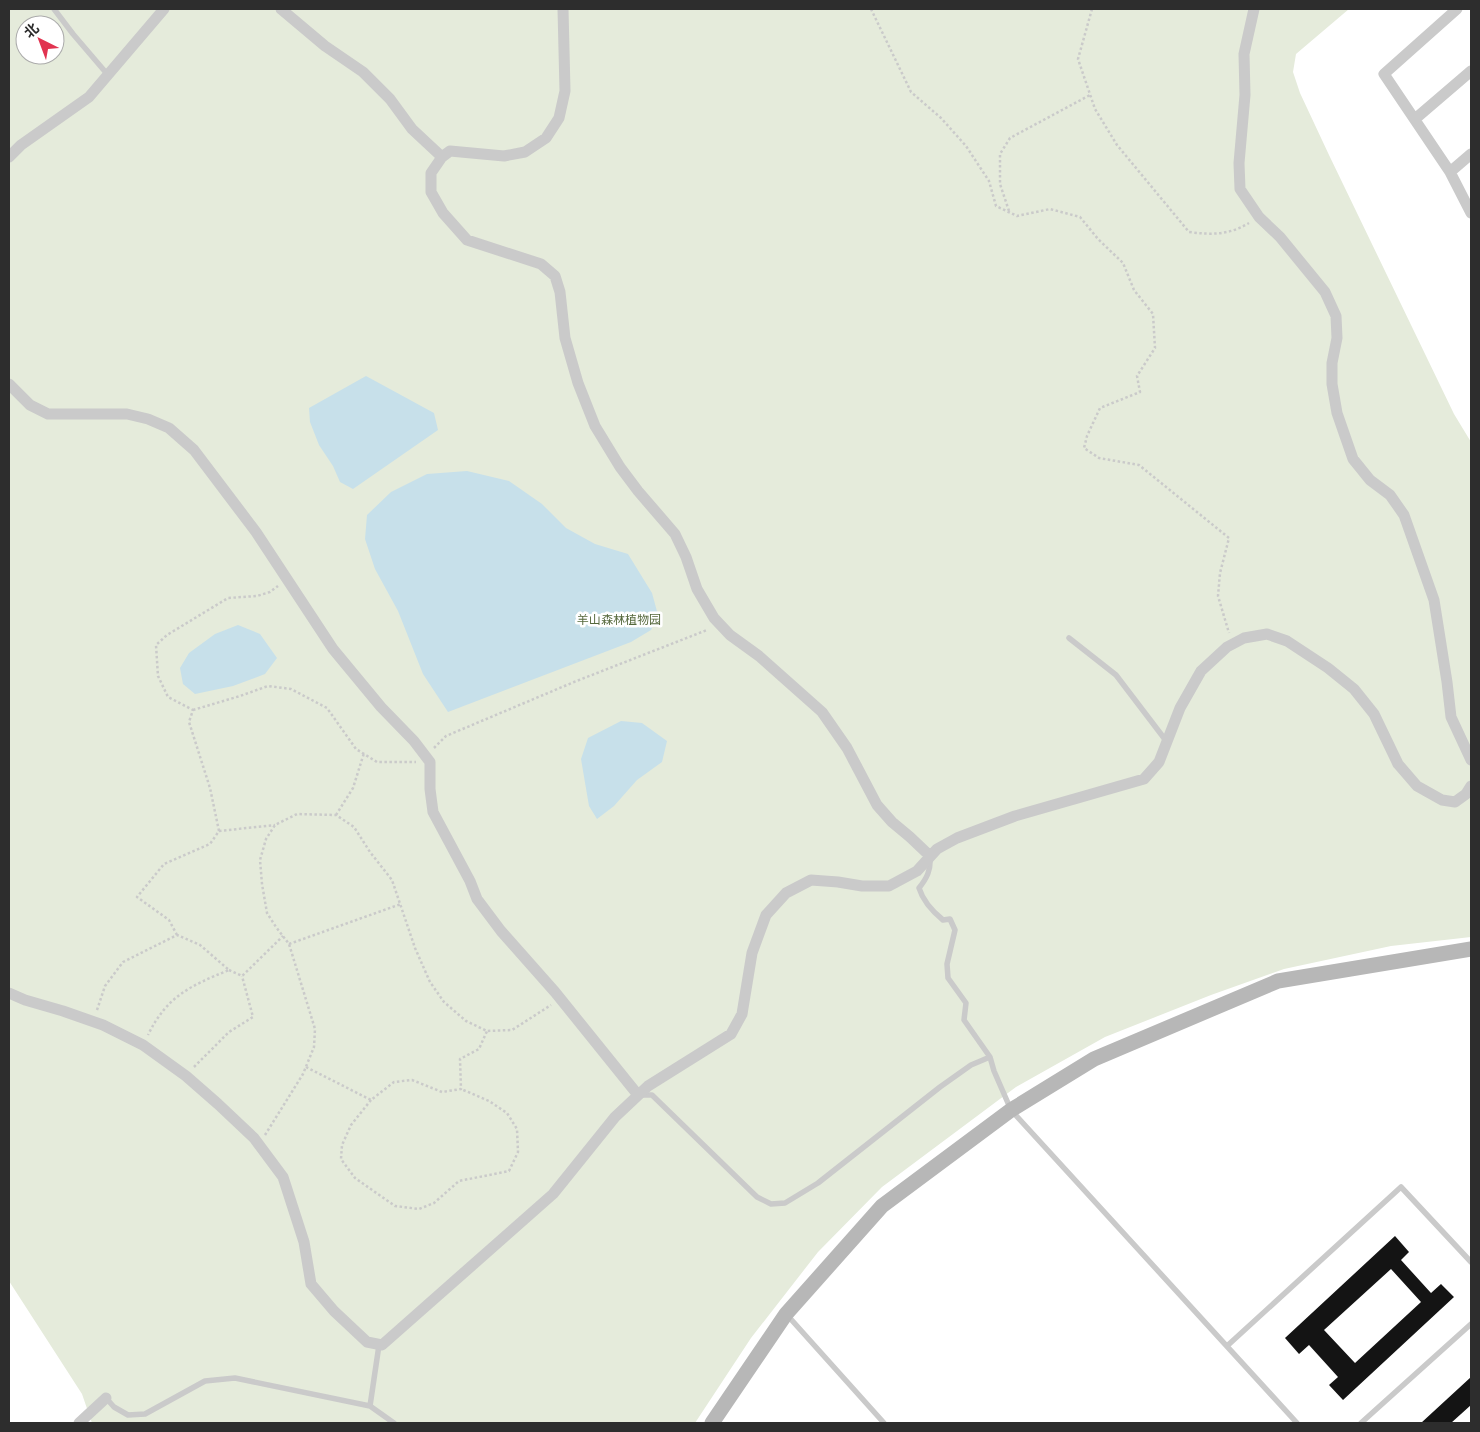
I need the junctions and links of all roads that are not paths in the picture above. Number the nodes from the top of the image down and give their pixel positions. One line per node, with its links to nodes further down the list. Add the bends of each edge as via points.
1 (54, 9): 8 (lane)
2 (164, 9): 8 (street)
3 (281, 9): 12 (street, via 325,46 364,72 412,129)
4 (563, 9): 12 (street, via 565,91 559,118 546,138 525,152 504,156 450,151)
5 (1254, 9): 18 (street, via 1244,54 1240,189 1259,217 1326,292 1336,316 1332,384 1337,413 1353,459 1370,480 1390,494 1404,515 1434,600 1451,717)
6 (1457, 9): 9 (street, via 1384,74)
7 (1471, 71): 9 (street)
8 (108, 75): 11 (street, via 89,97)
9 (1415, 119): 13 (street)
10 (1471, 154): 13 (street)
11 (9, 157)
12 (442, 157): 20 (street, via 431,173 432,192 443,212 467,240 541,264 554,276 560,292 565,338 578,383 596,426 638,491 675,534 697,589 718,622 730,636 759,656 822,712 847,748 877,805)
13 (1450, 172): 14 (street)
14 (1471, 213)
15 (9, 384): 24 (street, via 30,405 48,414 127,414 148,419 169,428 194,450 256,532 334,650 428,759 433,812 477,899)
16 (1069, 638): 17 (lane, via 1116,675)
17 (1167, 742): 19 (street, via 1180,708 1201,671 1233,644 1244,638 1267,634 1287,641 1354,689 1374,714 1398,764 1417,786 1442,800 1455,802); 20 (street, via 1159,762 1144,779 1015,816 957,838)
18 (1471, 760)
19 (1471, 786)
20 (930, 856): 23 (lane, via 927,878 919,888 921,896 942,920 950,919 955,930 947,964 948,978 966,1003 964,1020); 24 (street, via 917,871 889,886 811,880 786,893 766,915 752,952 742,1014 731,1034)
21 (1471, 949): 25 (street, via 1278,981 1094,1059)
22 (9, 993): 29 (street, via 94,1021 143,1045 218,1104 258,1145 283,1177 304,1242 311,1284 367,1342)
23 (990, 1057): 24 (lane, via 970,1065 818,1183 785,1203 771,1204 757,1196 652,1095); 25 (lane)
24 (638, 1095): 29 (street, via 615,1117 553,1194 397,1334)
25 (1011, 1110): 27 (street, via 882,1206); 30 (lane)
26 (1471, 1262): 30 (lane, via 1401,1187)
27 (786, 1314): 35 (street); 36 (lane)
28 (1471, 1324): 38 (lane)
29 (379, 1345): 32 (lane)
30 (1227, 1346): 37 (lane)
31 (106, 1398): 32 (lane, via 114,1408 128,1416 145,1414 205,1381 235,1378); 33 (street)
32 (370, 1406): 34 (lane)
33 (80, 1423)
34 (394, 1423)
35 (712, 1423)
36 (884, 1423)
37 (1297, 1423)
38 (1361, 1423)

